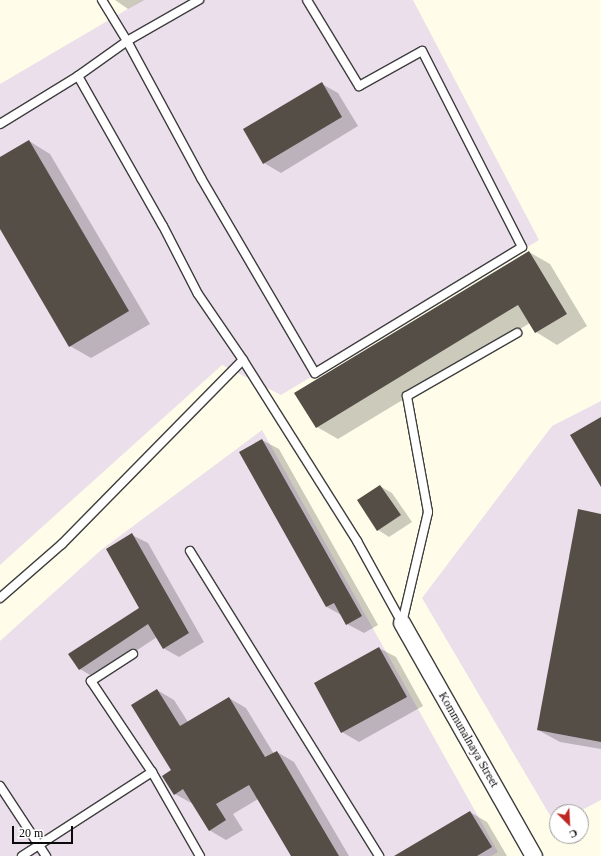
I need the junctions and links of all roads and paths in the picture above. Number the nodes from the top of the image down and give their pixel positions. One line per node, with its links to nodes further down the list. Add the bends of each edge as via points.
1 (102, 0): 4 (lane)
2 (199, 0): 4 (lane)
3 (307, 0): 4 (lane, via 359,86 422,51 522,247 315,372 201,178)
4 (127, 40): 5 (lane)
5 (78, 76): 6 (lane); 8 (lane, via 163,226 198,294)
6 (0, 124)
7 (517, 333): 11 (lane, via 407,396 428,508)
8 (243, 360): 10 (lane, via 62,544); 11 (lane, via 357,541)
9 (190, 551): 19 (lane)
10 (0, 598)
11 (402, 623): 20 (street, Kommunalnaya Street)
12 (133, 654): 13 (lane, via 91,682)
13 (152, 772): 15 (lane); 18 (lane)
14 (0, 786): 15 (lane)
15 (40, 846): 16 (lane); 17 (lane)
16 (22, 856)
17 (46, 856)
18 (200, 856)
19 (379, 856)
20 (534, 856)

